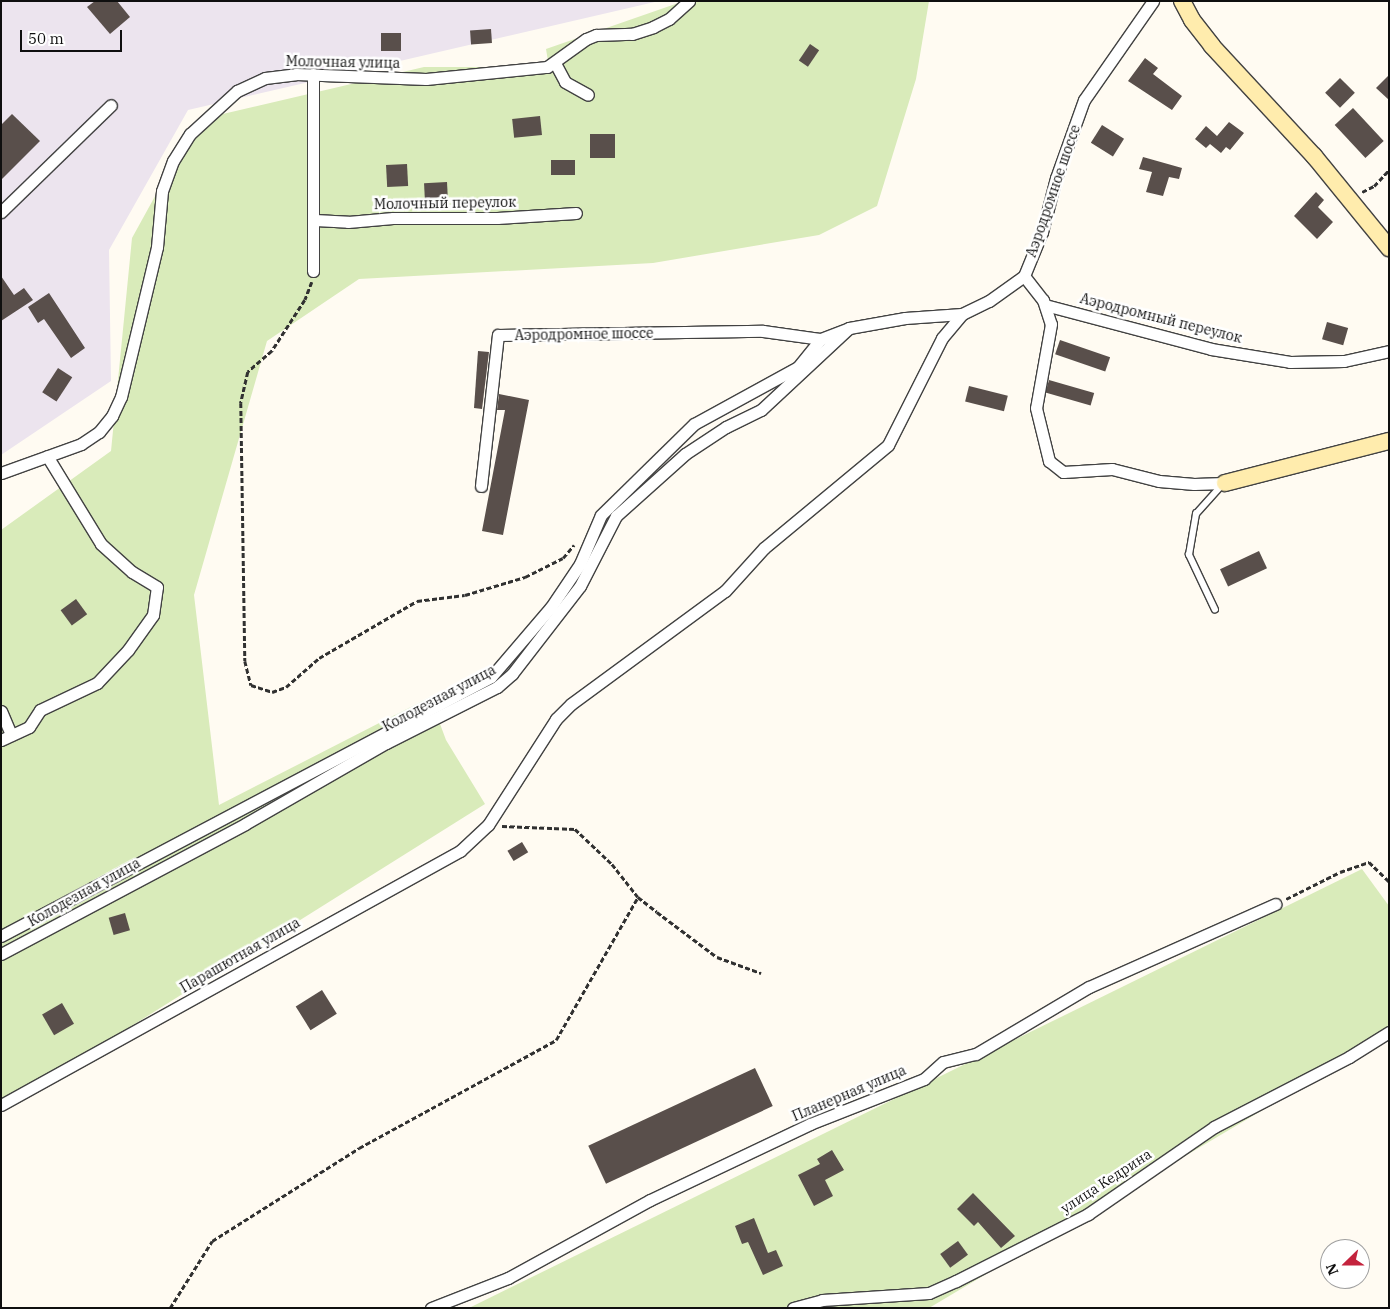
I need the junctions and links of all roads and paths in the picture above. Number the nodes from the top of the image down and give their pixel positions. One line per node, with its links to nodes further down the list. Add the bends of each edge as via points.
1 (689, 1): 4 (street, Молочная улица, via 670,19 653,27 632,34 596,35 586,39)
2 (1153, 1): 15 (street, Аэродромное шоссе, via 1084,100 1056,178 1042,232)
3 (1182, 1): 9 (street, via 1212,46)
4 (556, 63): 5 (street, Молочная улица, via 539,68 426,79); 6 (street, via 565,82)
5 (314, 74): 12 (street); 22 (street, Молочная улица, via 265,78 237,92 190,134 173,161 162,191 157,247 121,397 99,432 81,444)
6 (588, 95)
7 (110, 105): 10 (street)
8 (1389, 170): 9 (path, via 1374,186 1363,192)
9 (1340, 187): 13 (street)
10 (1, 212)
11 (576, 213): 12 (street, Молочный переулок, via 348,222)
12 (315, 220): 14 (street)
13 (1389, 248)
14 (313, 271): 27 (path, via 305,300 272,351 248,372 241,403 245,661 251,685 272,692 286,687 319,658 417,601 465,595 525,577 563,558)
15 (1024, 276): 16 (street); 17 (street, Аэродромное шоссе, via 989,301)
16 (1045, 305): 20 (street, Аэродромный переулок, via 1211,349 1290,362 1344,361); 24 (street, via 1050,324 1036,408 1049,461 1063,472 1112,469 1159,481)
17 (962, 314): 18 (street, Аэродромное шоссе, via 906,318); 31 (street, Парашютная улица, via 942,338 888,445 764,548 725,591 570,704 556,718)
18 (849, 328): 19 (street, Аэродромное шоссе); 36 (street, Колодезная улица, via 761,410 726,427 685,454 616,516 580,586 512,674 497,687)
19 (822, 339): 25 (street, Аэродромное шоссе, via 763,331 498,335); 26 (street, Аэродромное шоссе, via 798,367 694,424)
20 (1389, 350)
21 (1389, 441): 24 (street)
22 (47, 456): 23 (street, Молочная улица); 30 (street, via 101,544 132,572 157,587 153,616 128,650 96,683 40,710 29,726)
23 (1, 473)
24 (1225, 483): 28 (lane, via 1196,514 1189,554)
25 (482, 486)
26 (601, 515): 35 (street, Колодезная улица, via 580,564 551,607 491,677)
27 (575, 544)
28 (1215, 610)
29 (1, 710): 30 (street)
30 (6, 737)
31 (488, 825): 33 (path, via 575,829 612,864); 39 (street, Парашютная улица, via 460,851)
32 (1389, 881): 34 (path, via 1369,862 1340,872)
33 (638, 897): 37 (path, via 717,957); 40 (path, via 556,1040 359,1148 212,1241)
34 (1275, 904): 41 (street, Планерная улица, via 1089,986 976,1054 943,1062 924,1079 886,1091 802,1128 650,1200 508,1278)
35 (1, 936)
36 (1, 954)
37 (761, 973)
38 (1389, 1032): 42 (street, улица Кедрина, via 1349,1057 1214,1126 1088,1214 956,1281 928,1293 822,1300)
39 (1, 1105)
40 (170, 1308)
41 (431, 1308)
42 (793, 1308)

